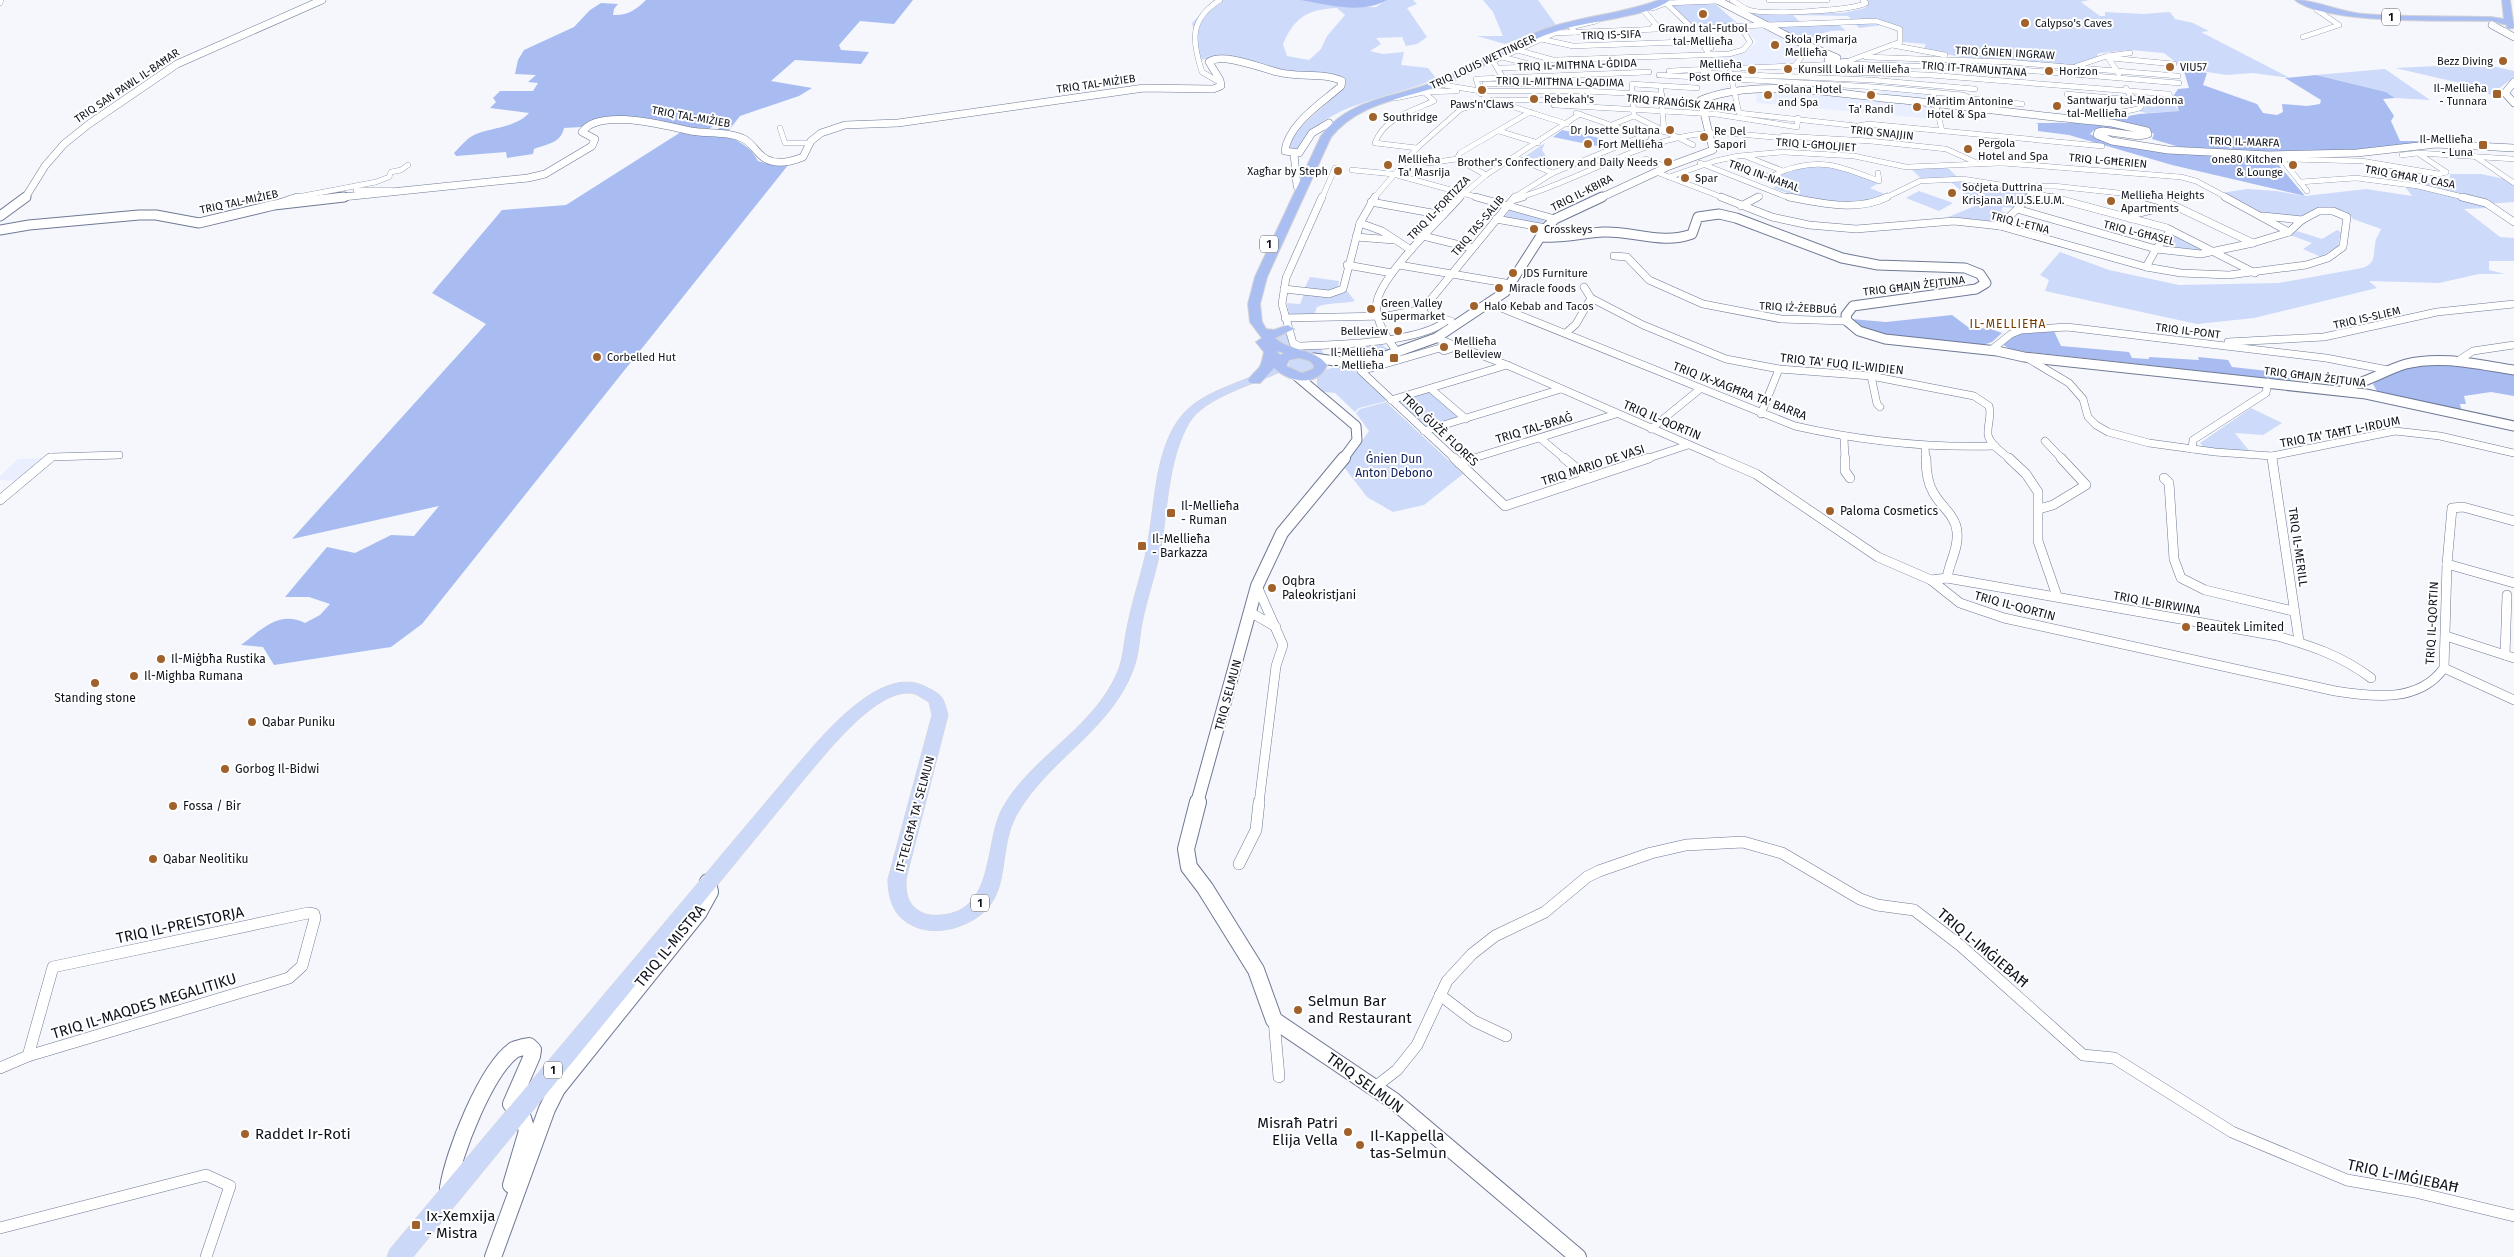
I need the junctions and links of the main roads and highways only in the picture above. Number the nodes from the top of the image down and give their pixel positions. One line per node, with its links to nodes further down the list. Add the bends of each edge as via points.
1 (2293, 0): 6 (highway, 1, via 2318,10 2356,17)
2 (2299, 0): 6 (highway, 1, via 2326,10 2362,16)
3 (2497, 0): 6 (highway, via 2501,14)
4 (2506, 0): 7 (highway, 1)
5 (1664, 1): 9 (highway, TRIQ LOUIS WETTINGER / 1, via 1548,32 1508,47 1438,84 1376,101 1334,124 1257,289 1254,304); 11 (highway, TRIQ LOUIS WETTINGER / 1, via 1534,33 1430,85 1364,102 1329,123 1253,276 1247,318 1250,328)
6 (2491, 22): 7 (highway, 1)
7 (2512, 27)
8 (1286, 324): 9 (highway, via 1275,334)
9 (1262, 332): 10 (highway, via 1278,347)
10 (1297, 350): 12 (highway, 1, via 1285,357); 13 (highway)
11 (1270, 353): 12 (highway, TRIQ LOUIS WETTINGER / 1); 15 (highway, via 1268,368)
12 (1280, 365): 14 (highway, 1); 15 (main road, IT-TELGĦA TA' SELMUN / 1)
13 (1316, 368): 14 (highway, 1)
14 (1296, 376): 16 (main road, IT-TELGĦA TA' SELMUN / 1, via 1226,397 1201,412)
15 (1255, 380): 16 (main road, IT-TELGĦA TA' SELMUN / 1, via 1198,406 1181,425)
16 (1177, 438): 17 (main road, IT-TELGĦA TA' SELMUN / 1, via 1166,474 1150,570 1126,670 1108,702 1032,782 1011,810 1002,833 991,886 978,905 963,917 944,923 929,923 909,915 901,905 897,879 940,715 936,699 929,692 911,688 890,690 869,702 800,773)
17 (708, 882): 18 (main road, TRIQ IL-MISTRA / 1)
18 (398, 1257)

